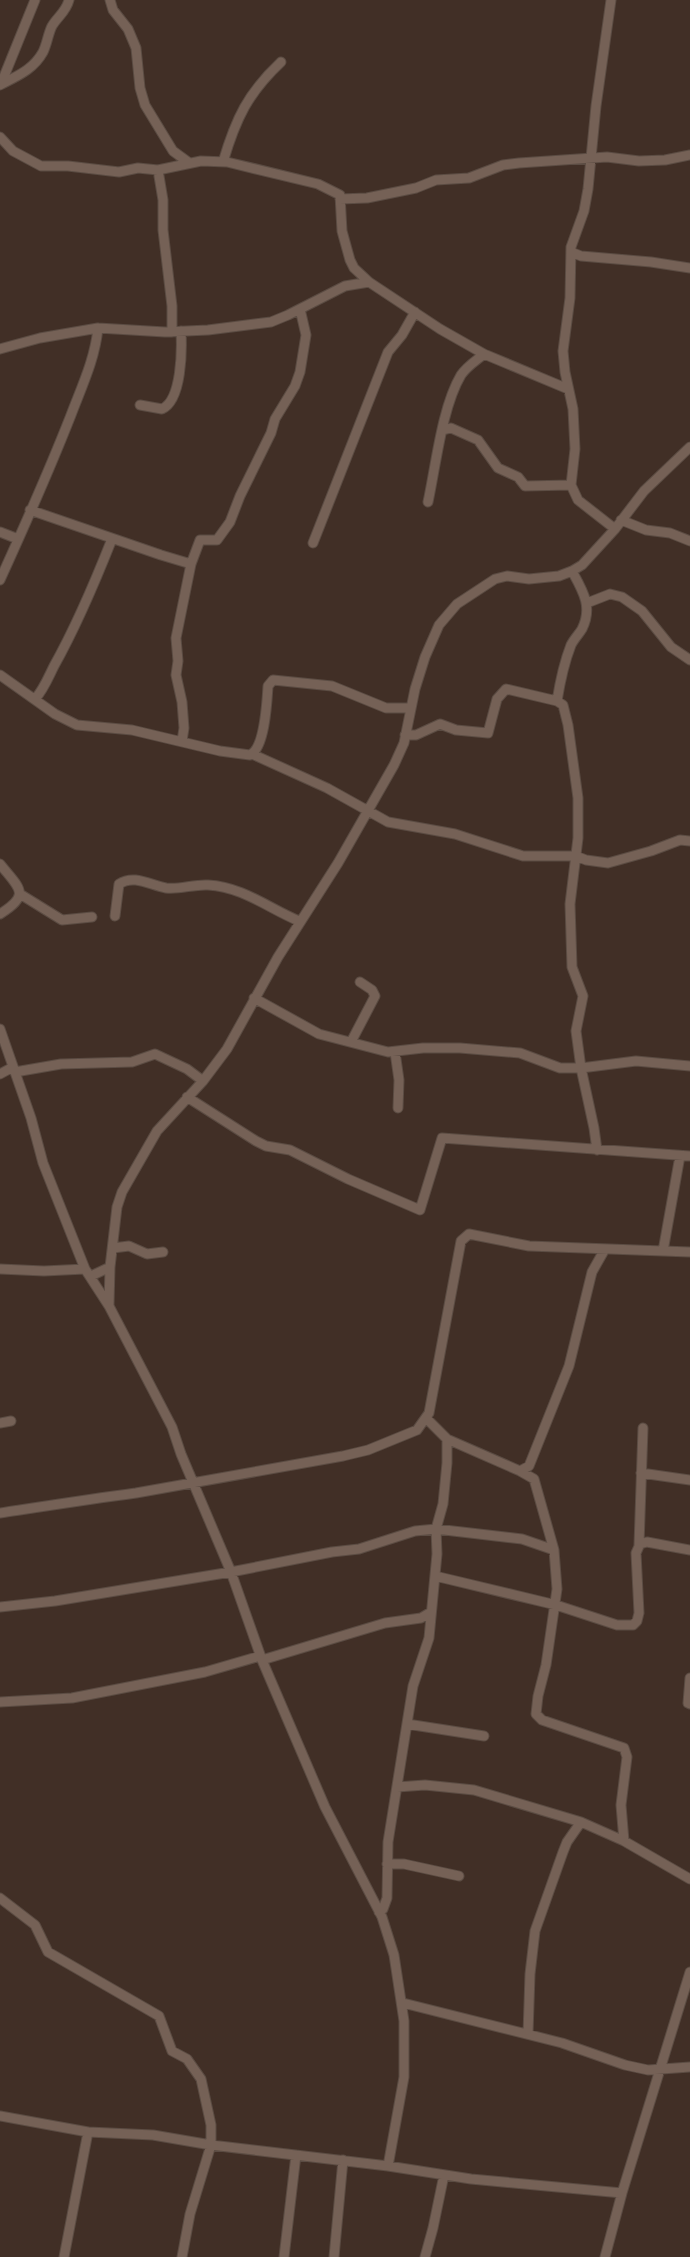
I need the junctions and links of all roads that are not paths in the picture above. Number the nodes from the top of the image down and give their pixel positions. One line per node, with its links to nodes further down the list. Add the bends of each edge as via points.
1 (35, 0): 6 (street)
2 (69, 0): 6 (street, via 67,9 52,25 44,51 33,65)
3 (110, 0): 8 (street, via 136,48 145,105)
4 (611, 0): 10 (street)
5 (281, 62): 12 (street, via 248,98)
6 (0, 85)
7 (0, 137): 14 (street, via 21,156 41,166 119,172 138,168)
8 (173, 151): 11 (street); 13 (street)
9 (690, 155): 10 (street, via 665,160)
10 (592, 160): 15 (street, via 503,165 470,178 436,180 416,188 367,198); 16 (street, via 584,211)
11 (188, 162): 12 (street); 13 (street)
12 (223, 162): 15 (street, via 244,164 318,184 337,192)
13 (167, 168): 14 (street)
14 (158, 170): 24 (street)
15 (340, 199): 20 (street, via 342,231 350,260)
16 (571, 252): 17 (street); 18 (street)
17 (581, 256): 18 (street); 19 (street)
18 (571, 265): 27 (street, via 563,351)
19 (690, 268)
20 (369, 282): 21 (street, via 345,286); 22 (street)
21 (300, 309): 24 (street, via 271,322); 41 (street, via 306,335 300,372 291,396 275,418 230,522 217,540 200,540)
22 (415, 312): 26 (street); 40 (street, via 402,336 388,352)
23 (98, 328): 24 (street); 25 (street); 33 (street, via 96,349 84,384 53,463)
24 (176, 331): 28 (street, via 182,352 180,370 169,402 162,410)
25 (0, 348)
26 (484, 354): 27 (street); 29 (street, via 462,374 447,410)
27 (568, 389): 31 (street, via 573,409 575,449)
28 (140, 405)
29 (443, 430): 31 (street, via 451,428 478,440 498,468 518,477 525,486); 32 (street)
30 (690, 447): 34 (street, via 644,491)
31 (572, 485): 35 (street, via 578,500)
32 (428, 502)
33 (30, 510): 37 (street); 38 (street)
34 (621, 520): 35 (street); 39 (street)
35 (615, 529): 42 (street, via 582,565)
36 (0, 532): 37 (street)
37 (18, 538): 43 (street)
38 (112, 539): 41 (street); 47 (street, via 67,646 45,688)
39 (690, 541)
40 (313, 543)
41 (192, 564): 51 (street, via 176,638 176,675 184,728)
42 (572, 571): 44 (street); 49 (street, via 559,576 494,579 457,604 445,617 432,641)
43 (0, 580)
44 (587, 603): 45 (street, via 610,594 622,597 642,611 671,647); 48 (street, via 584,623 571,645 560,680)
45 (690, 660)
46 (0, 675): 47 (street)
47 (35, 699): 51 (street, via 54,714 77,725 132,730)
48 (557, 701): 50 (street, via 506,690 497,699 488,733 456,730 440,724 416,735); 55 (street, via 563,705 568,725 578,798)
49 (410, 708): 50 (street); 52 (street, via 386,708 332,686 273,680 268,686 262,734)
50 (405, 735): 53 (street, via 400,754)
51 (182, 741): 52 (street, via 220,751)
52 (252, 754): 53 (street, via 348,798)
53 (367, 812): 55 (street, via 388,822 456,834 523,856); 61 (street)
54 (690, 841): 55 (street, via 680,840 608,863)
55 (576, 856): 68 (street, via 570,904 572,967 583,996 576,1031)
56 (0, 864): 57 (street)
57 (20, 894): 58 (street, via 18,901); 60 (street, via 62,920)
58 (0, 914)
59 (115, 916): 61 (street, via 118,884 124,880 140,880 168,888 192,885 222,887 261,900)
60 (92, 917)
61 (300, 921): 63 (street)
62 (360, 982): 65 (street, via 375,996)
63 (254, 998): 65 (street, via 319,1034); 71 (street, via 227,1049)
64 (0, 1029): 70 (street)
65 (351, 1042): 66 (street)
66 (395, 1052): 68 (street, via 460,1048 520,1053 560,1068); 75 (street)
67 (690, 1066): 68 (street, via 636,1061)
68 (580, 1068): 76 (street)
69 (187, 1069): 70 (street, via 155,1054 132,1062 61,1064); 71 (street); 73 (street)
70 (14, 1070): 72 (street); 86 (street, via 43,1163)
71 (209, 1073): 73 (street)
72 (0, 1074)
73 (203, 1081): 74 (street)
74 (187, 1098): 76 (street, via 256,1141 296,1153 420,1210 442,1138); 79 (street, via 157,1131 128,1180 117,1207)
75 (398, 1108)
76 (597, 1150): 77 (street)
77 (680, 1156): 78 (street); 81 (street)
78 (690, 1156)
79 (113, 1248): 82 (street, via 129,1246 147,1254); 84 (street)
80 (605, 1249): 81 (street); 88 (street, via 529,1246 477,1235 464,1237); 93 (street, via 592,1272 569,1366)
81 (664, 1251): 83 (street)
82 (163, 1252)
83 (690, 1252)
84 (110, 1267): 86 (street); 87 (street)
85 (0, 1270): 86 (street)
86 (88, 1272): 87 (street)
87 (109, 1306): 98 (street, via 172,1427)
88 (427, 1419): 92 (street); 98 (street, via 417,1430 368,1450)
89 (11, 1421): 90 (street)
90 (0, 1423)
91 (643, 1428): 95 (street)
92 (447, 1439): 94 (street); 100 (street, via 443,1504)
93 (529, 1466): 94 (street); 96 (street)
94 (520, 1471): 96 (street)
95 (642, 1473): 97 (street); 101 (street)
96 (534, 1480): 102 (street)
97 (690, 1480)
98 (194, 1484): 99 (street); 104 (street)
99 (0, 1513)
100 (436, 1529): 102 (street, via 522,1539); 104 (street, via 415,1531 346,1552); 105 (street)
101 (639, 1545): 103 (street, via 647,1542); 106 (street, via 636,1553 639,1613 636,1624 617,1625)
102 (554, 1550): 106 (street)
103 (690, 1550)
104 (231, 1572): 107 (street); 111 (street)
105 (435, 1576): 106 (street); 108 (street)
106 (556, 1605): 119 (street, via 536,1714 542,1720 624,1748 627,1757 621,1805)
107 (0, 1607)
108 (431, 1612): 109 (street); 110 (street)
109 (421, 1618): 110 (street); 111 (street, via 385,1623)
110 (430, 1624): 115 (street, via 426,1649 413,1686)
111 (261, 1658): 113 (street, via 72,1698); 124 (street, via 325,1807)
112 (690, 1678): 114 (street, via 687,1697)
113 (0, 1702)
114 (690, 1704)
115 (407, 1724): 116 (street); 117 (street)
116 (484, 1736)
117 (397, 1787): 118 (street, via 425,1785 474,1790); 120 (street)
118 (580, 1822): 119 (street); 127 (street, via 549,1885 535,1931)
119 (624, 1841): 122 (street)
120 (387, 1864): 121 (street, via 404,1864); 124 (street, via 387,1898 384,1909)
121 (459, 1876)
122 (690, 1880)
123 (0, 1898): 132 (street, via 36,1925 48,1952 158,2016 172,2051 188,2059 201,2079 211,2125)
124 (379, 1912): 126 (street, via 394,1955)
125 (690, 1972): 129 (street)
126 (403, 2003): 127 (street); 135 (street, via 404,2077)
127 (528, 2034): 129 (street, via 625,2065)
128 (690, 2067): 129 (street)
129 (660, 2070): 137 (street)
130 (0, 2116): 131 (street)
131 (88, 2132): 132 (street, via 153,2135); 138 (street)
132 (211, 2145): 133 (street); 139 (street, via 194,2197)
133 (296, 2155): 134 (street); 140 (street)
134 (343, 2160): 135 (street); 141 (street)
135 (388, 2166): 136 (street)
136 (444, 2175): 137 (street); 142 (street)
137 (622, 2193): 143 (street)
138 (64, 2257)
139 (182, 2257)
140 (284, 2257)
141 (334, 2257)
142 (425, 2257)
143 (605, 2257)

